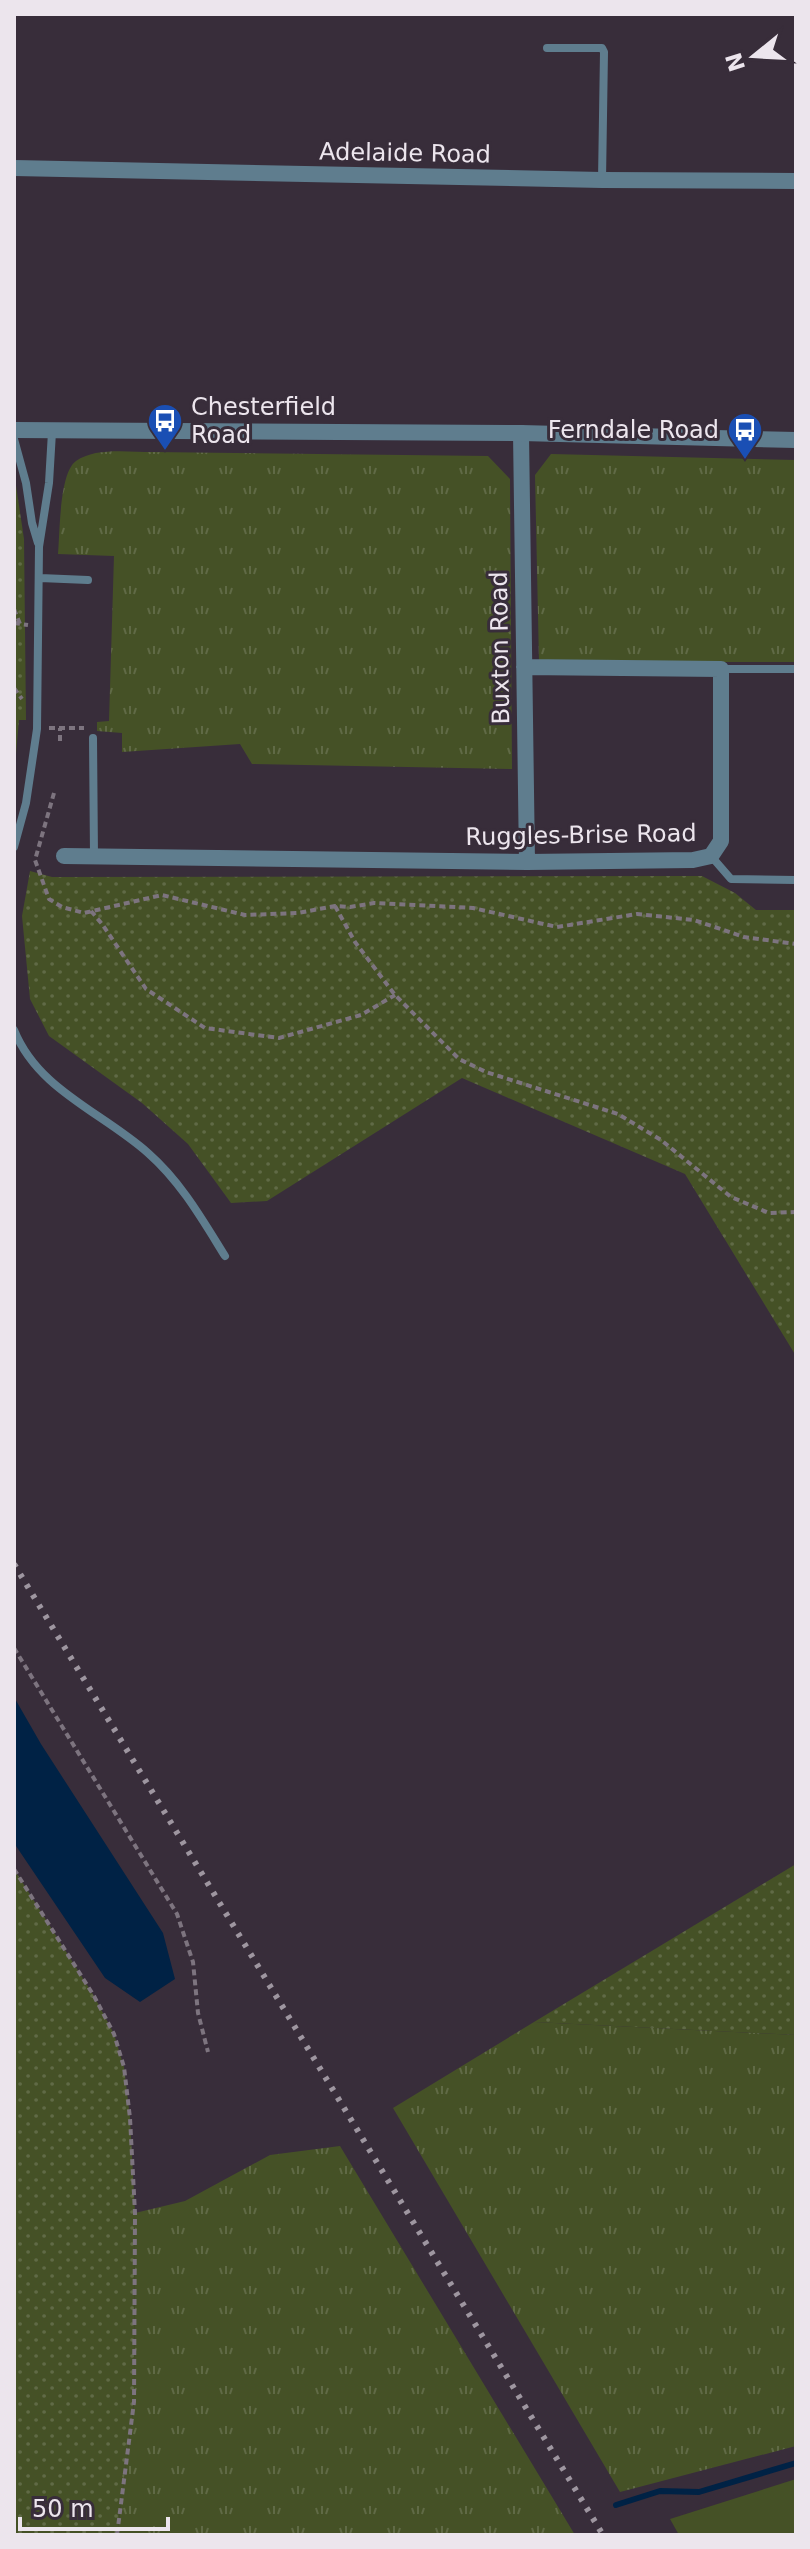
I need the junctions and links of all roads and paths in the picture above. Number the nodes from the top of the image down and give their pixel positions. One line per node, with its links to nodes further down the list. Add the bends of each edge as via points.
1 (547, 48): 3 (lane, via 604,52)
2 (14, 168): 3 (street, Adelaide Road)
3 (602, 180): 4 (street, Adelaide Road)
4 (796, 181)
5 (14, 430): 6 (street)
6 (52, 432): 7 (street); 10 (lane)
7 (521, 433): 9 (street); 15 (street, Buxton Road)
8 (14, 439): 10 (lane)
9 (796, 440)
10 (39, 547): 11 (lane)
11 (40, 578): 12 (lane); 22 (lane, via 37,729)
12 (88, 580)
13 (14, 609): 14 (path)
14 (20, 624)
15 (524, 667): 16 (street); 26 (street, Buxton Road)
16 (721, 669): 17 (lane); 25 (street, Ruggles-Brise Road, via 721,841)
17 (796, 669)
18 (60, 728): 20 (path)
19 (93, 738): 24 (lane)
20 (60, 741)
21 (54, 793): 29 (path, via 35,860 49,899 62,907)
22 (14, 847)
23 (64, 856): 24 (street, Ruggles-Brise Road)
24 (94, 856): 26 (street, Ruggles-Brise Road)
25 (711, 856): 26 (street, Ruggles-Brise Road); 27 (lane, via 731,879)
26 (527, 862)
27 (796, 880)
28 (335, 906): 29 (path, via 245,915 162,895); 30 (path, via 473,908 557,927 637,914 694,920 744,937); 31 (path)
29 (91, 911): 31 (path, via 146,989 205,1028 279,1038 361,1015)
30 (796, 944)
31 (395, 995): 33 (path, via 459,1059 618,1114 661,1140 731,1197 769,1213)
32 (14, 1030): 34 (lane, via 25,1053 50,1082 168,1172)
33 (796, 1212)
34 (225, 1256)
35 (14, 1648): 37 (path, via 177,1914 193,1962)
36 (14, 1869): 38 (path, via 94,1996 124,2067 135,2213 134,2402)
37 (208, 2052)
38 (117, 2535)

